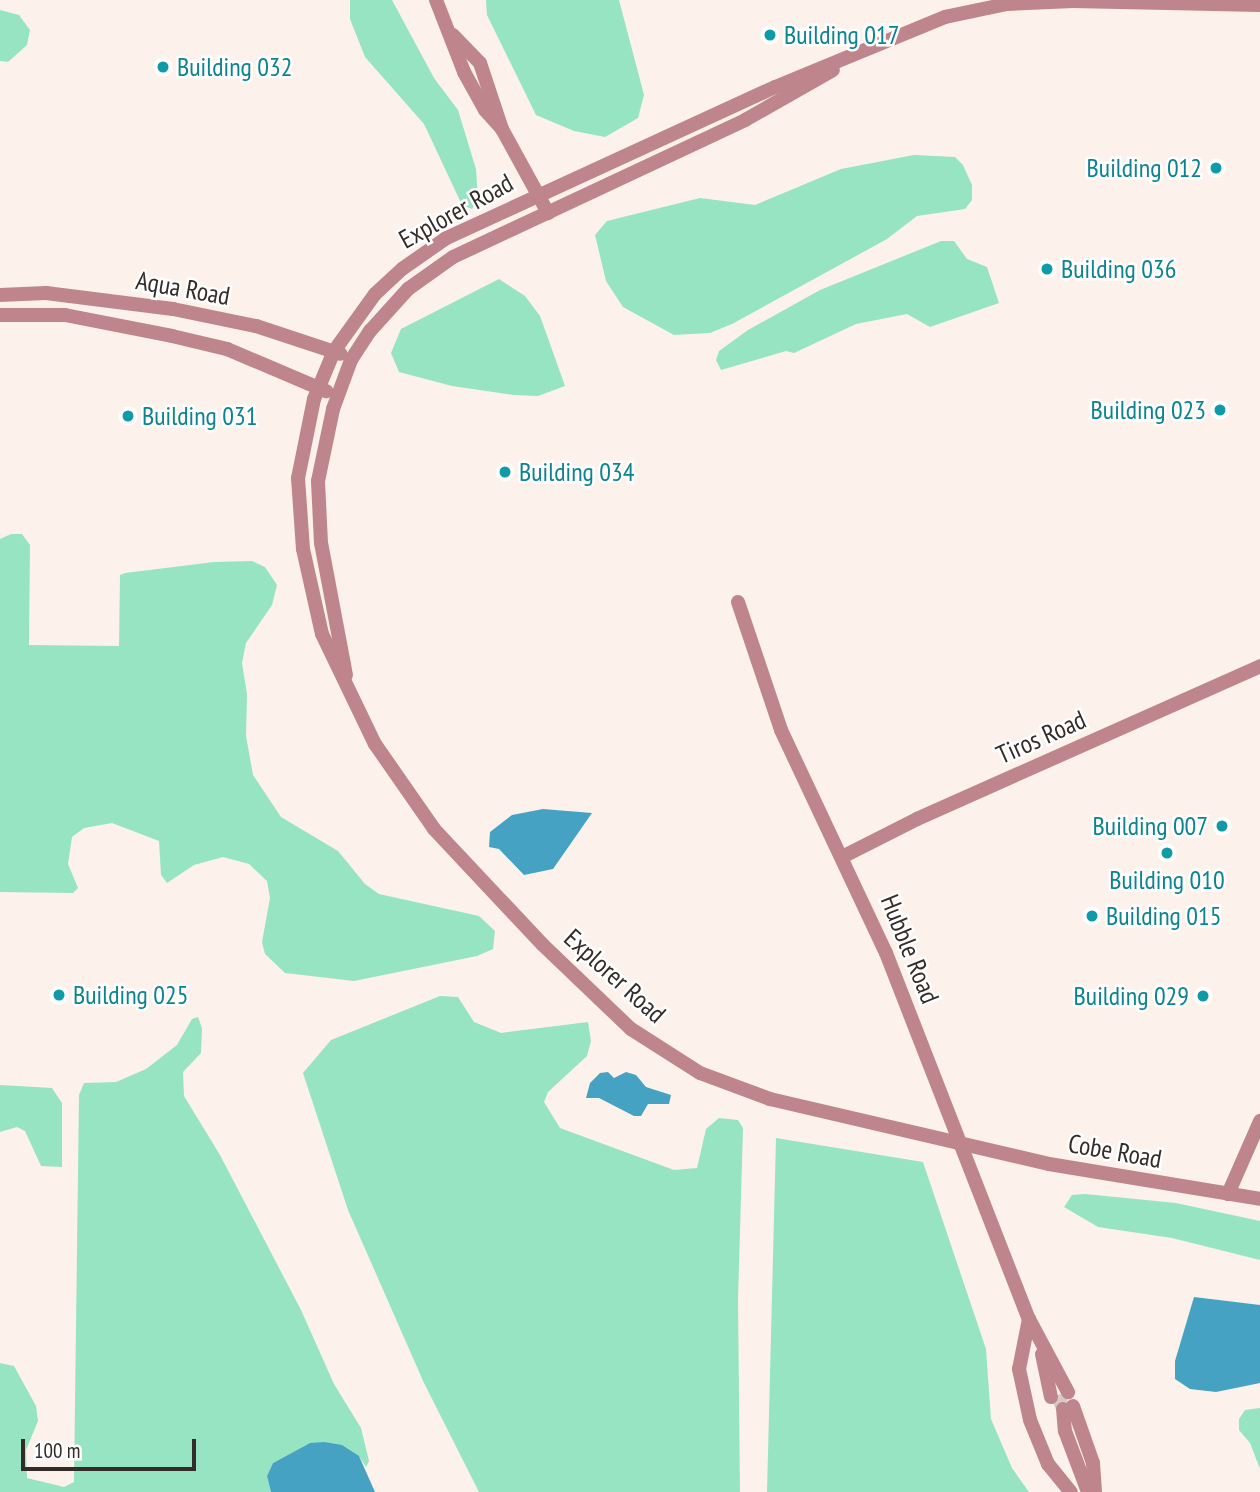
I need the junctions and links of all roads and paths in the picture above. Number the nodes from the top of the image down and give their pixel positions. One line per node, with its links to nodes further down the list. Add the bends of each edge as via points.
1 (436, 0): 4 (street, via 464,72)
2 (1260, 5): 3 (street, Explorer Road, via 1007,5 945,17)
3 (875, 45): 4 (street, Explorer Road); 5 (street, Explorer Road, via 745,120)
4 (539, 194): 5 (street); 8 (street, Explorer Road, via 423,253 375,294)
5 (548, 213): 9 (street, Explorer Road, via 429,271 389,307)
6 (0, 295): 8 (street, Aqua Road, via 46,293 173,309 256,326)
7 (0, 315): 10 (street, Aqua Road, via 65,315 172,335 227,349)
8 (334, 351): 9 (street, Aqua Road); 10 (street, Explorer Road)
9 (351, 360): 11 (street, Explorer Road)
10 (318, 388): 11 (street, Aqua Road); 14 (street, Explorer Road, via 302,451 299,513 322,634)
11 (338, 395): 14 (street, Explorer Road, via 323,446 318,509)
12 (738, 602): 15 (street, Hubble Road, via 781,730)
13 (1260, 666): 15 (street, Tiros Road)
14 (347, 687): 17 (street, Explorer Road, via 375,744 434,828 569,972 631,1029 701,1073 741,1090)
15 (844, 856): 17 (street, Hubble Road)
16 (1260, 1121): 18 (street)
17 (961, 1144): 18 (street, Cobe Road, via 1091,1172); 20 (street, Hubble Road)
18 (1228, 1194): 19 (street, Cobe Road)
19 (1260, 1199)
20 (1029, 1319): 21 (street, Hubble Road); 23 (street, via 1019,1369 1030,1420 1048,1464)
21 (1041, 1347): 22 (street, Hubble Road); 22 (street, Hubble Road, via 1044,1365)
22 (1062, 1402): 24 (street, Hubble Road, via 1065,1431); 25 (street, Hubble Road, via 1093,1464)
23 (1071, 1492)
24 (1088, 1492)
25 (1095, 1492)

